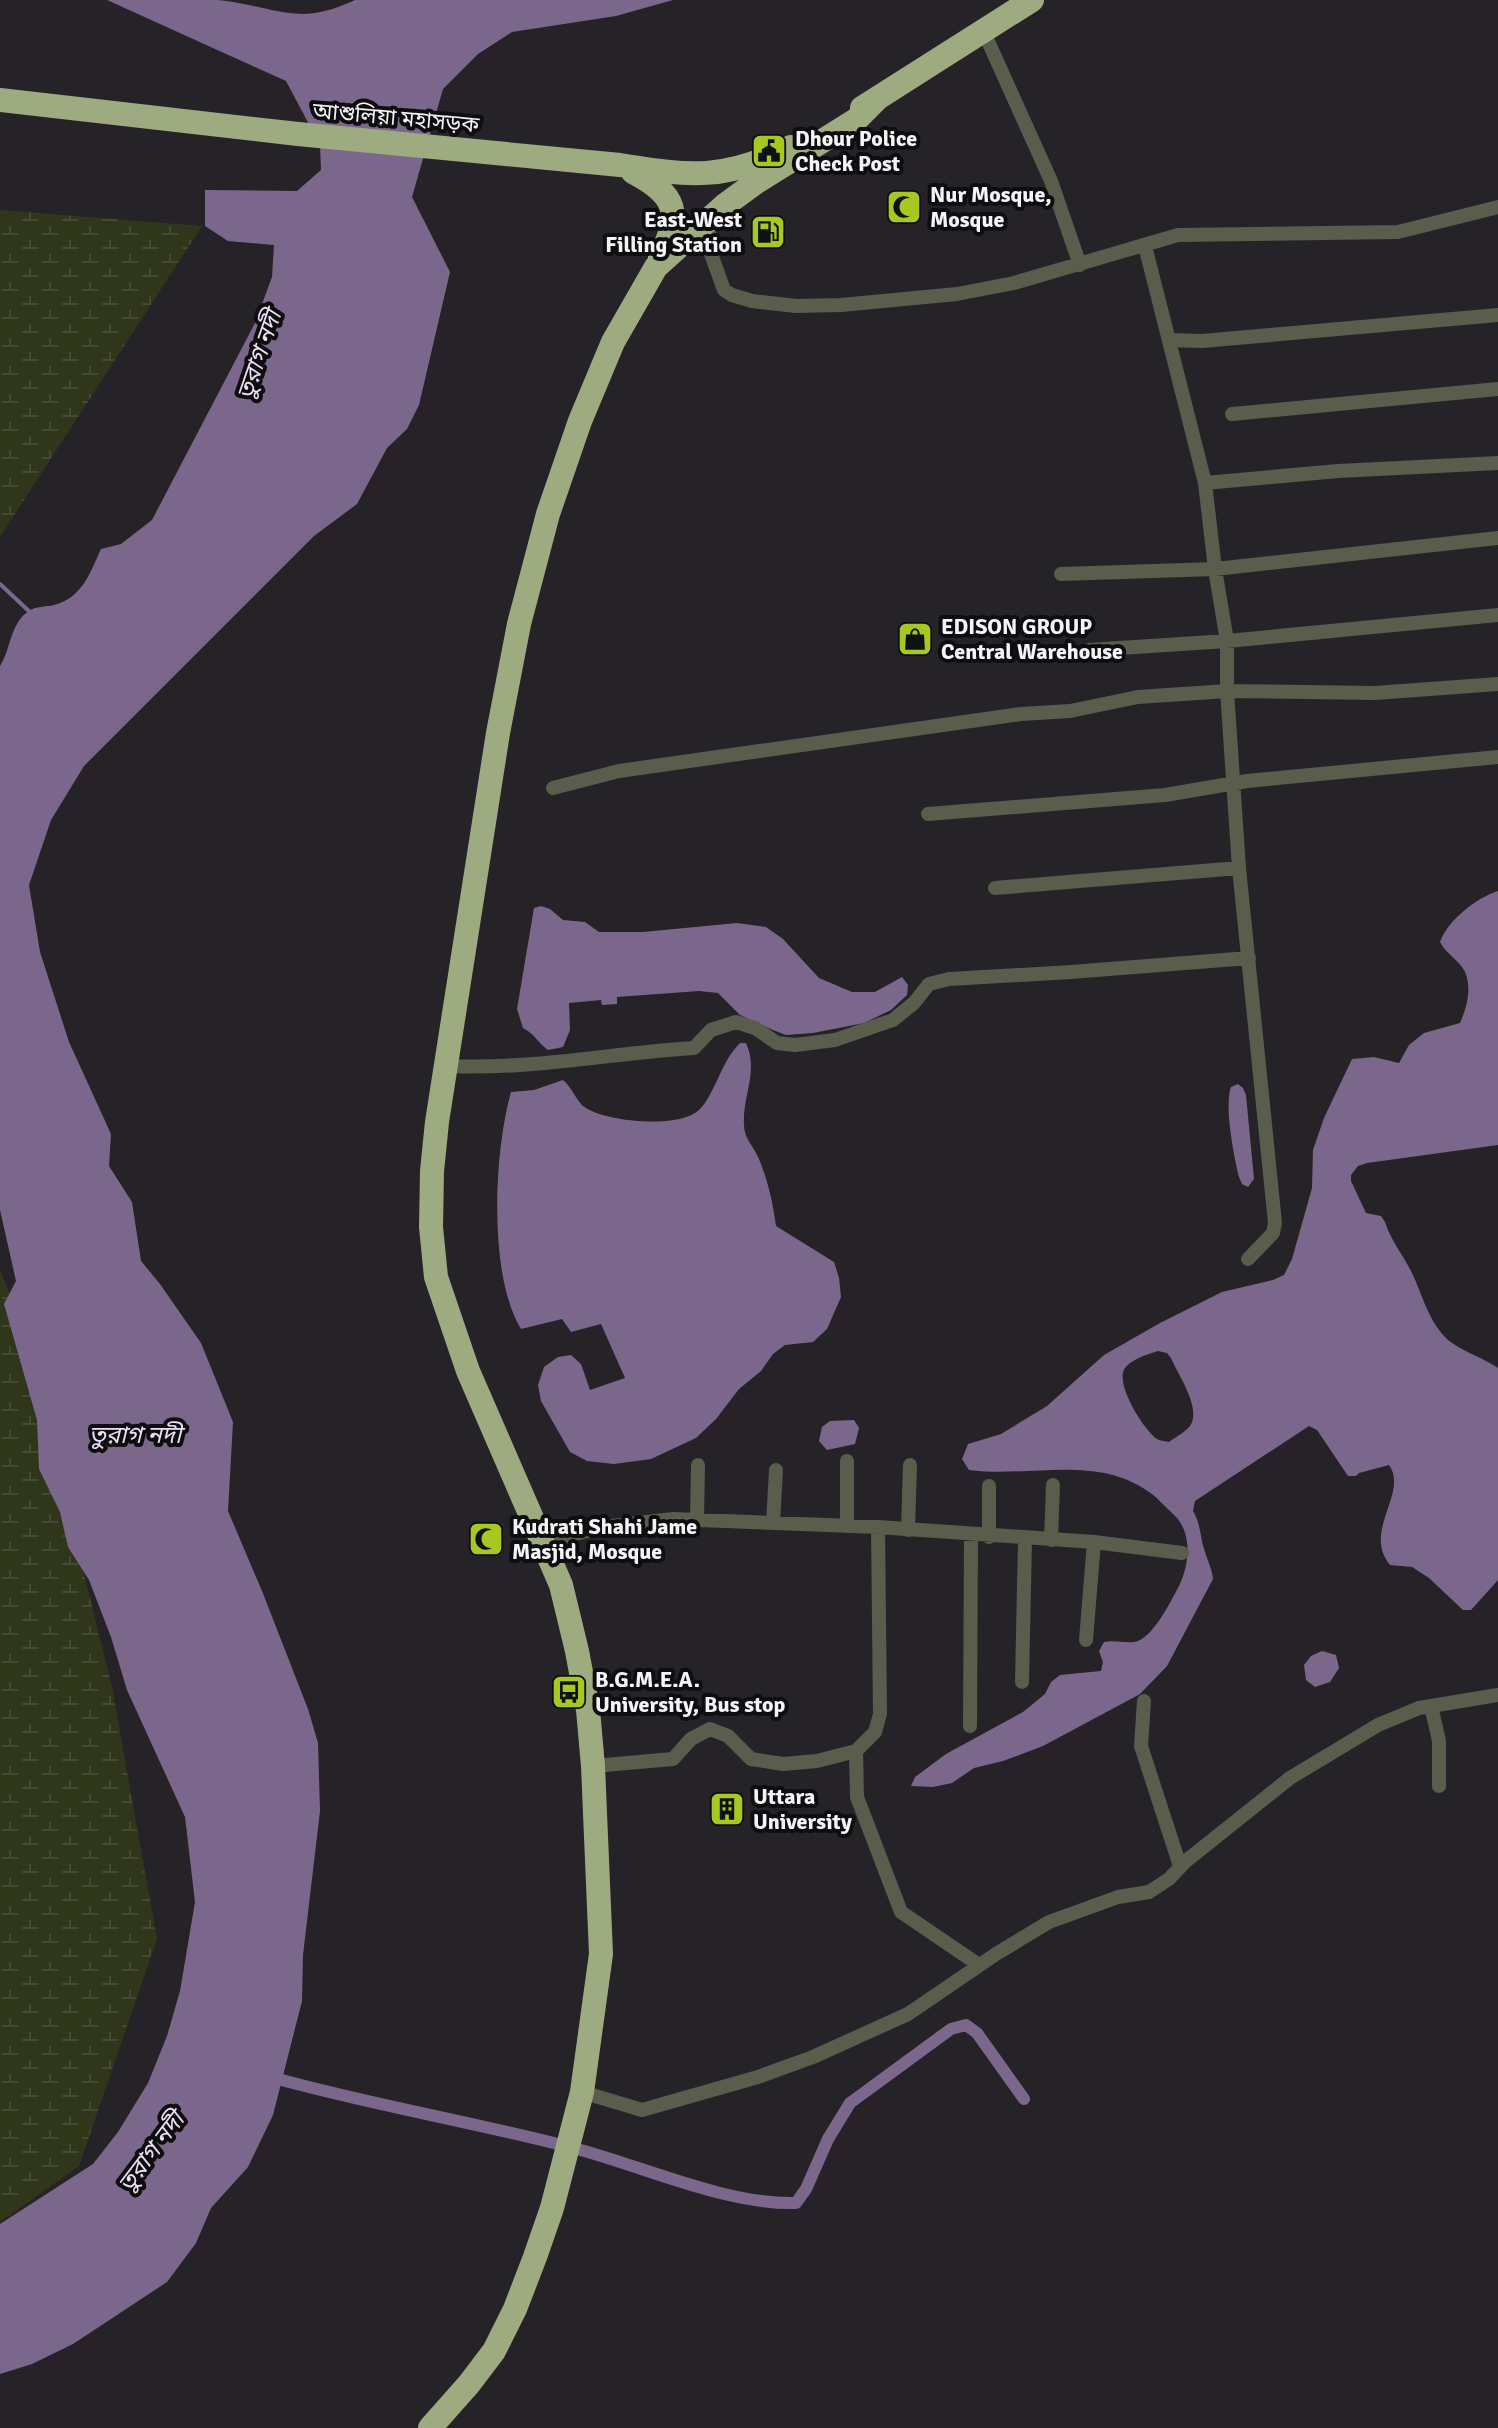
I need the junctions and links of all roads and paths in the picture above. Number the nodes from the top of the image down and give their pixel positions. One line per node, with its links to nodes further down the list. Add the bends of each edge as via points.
1 (1032, 0): 2 (highway)
2 (983, 30): 4 (highway); 9 (street, via 1051,181)
3 (0, 100): 5 (highway, আশুলিয়া মহাসড়ক)
4 (876, 100): 5 (highway, আশুলিয়া মহাসড়ক, via 739,168 705,175); 7 (highway, via 856,120)
5 (620, 165): 10 (highway, via 655,184 674,213)
6 (1498, 207): 8 (street, via 1398,232 1178,235)
7 (708, 219): 9 (street, via 710,251 724,290 752,301 841,305 957,294); 10 (highway)
8 (1145, 246): 9 (street); 12 (street)
9 (1080, 265)
10 (656, 267): 32 (highway, via 613,342 580,421 519,624)
11 (1498, 315): 12 (street)
12 (1170, 340): 16 (street)
13 (1498, 389): 14 (street)
14 (1232, 414)
15 (1498, 463): 16 (street)
16 (1205, 483): 18 (street)
17 (1498, 538): 18 (street)
18 (1215, 569): 19 (street); 21 (street)
19 (1061, 574)
20 (1498, 615): 21 (street)
21 (1227, 641): 22 (street); 24 (street)
22 (1089, 650)
23 (1498, 684): 24 (street, via 1375,693)
24 (1227, 691): 26 (street); 27 (street, via 1138,697 1070,711 796,745 619,771)
25 (1498, 757): 26 (street)
26 (1234, 785): 28 (street); 29 (street)
27 (553, 788)
28 (928, 814)
29 (1239, 868): 30 (street); 31 (street)
30 (995, 888)
31 (1249, 958): 32 (street, via 949,979 929,984 893,1020 835,1040 777,1043 736,1022 711,1030 694,1048 571,1062); 33 (street, via 1275,1223 1273,1233)
32 (447, 1066): 49 (highway, via 432,1171 436,1277 468,1371)
33 (1248, 1259)
34 (847, 1461): 42 (street)
35 (698, 1465): 40 (street)
36 (910, 1465): 44 (street)
37 (776, 1470): 41 (street)
38 (1053, 1485): 48 (street)
39 (989, 1486): 46 (street)
40 (697, 1519): 41 (street); 49 (street, via 603,1527)
41 (773, 1523): 42 (street)
42 (847, 1526): 43 (street)
43 (878, 1527): 44 (street); 58 (street, via 880,1714 875,1732)
44 (908, 1530): 45 (street)
45 (971, 1536): 46 (street); 57 (street)
46 (989, 1537): 47 (street)
47 (1025, 1539): 48 (street); 53 (street)
48 (1051, 1540): 50 (street)
49 (543, 1542): 59 (highway, via 561,1585 577,1651)
50 (1094, 1542): 51 (street); 52 (street)
51 (1182, 1553)
52 (1086, 1640)
53 (1022, 1682)
54 (1498, 1695): 56 (street)
55 (1144, 1701): 61 (street, via 1141,1746)
56 (1431, 1706): 60 (street, via 1439,1741); 61 (street, via 1378,1725 1314,1762)
57 (970, 1726)
58 (856, 1751): 59 (street, via 783,1764 751,1759 728,1736 710,1729 691,1739 673,1759); 62 (street, via 857,1797 901,1912)
59 (593, 1766): 63 (highway, via 601,1954)
60 (1439, 1786)
61 (1180, 1866): 62 (street, via 1149,1892 1073,1911)
62 (979, 1965): 63 (street, via 908,2014 758,2077 642,2110)
63 (579, 2098): 64 (highway, via 552,2208 515,2309 494,2351)
64 (430, 2428)

